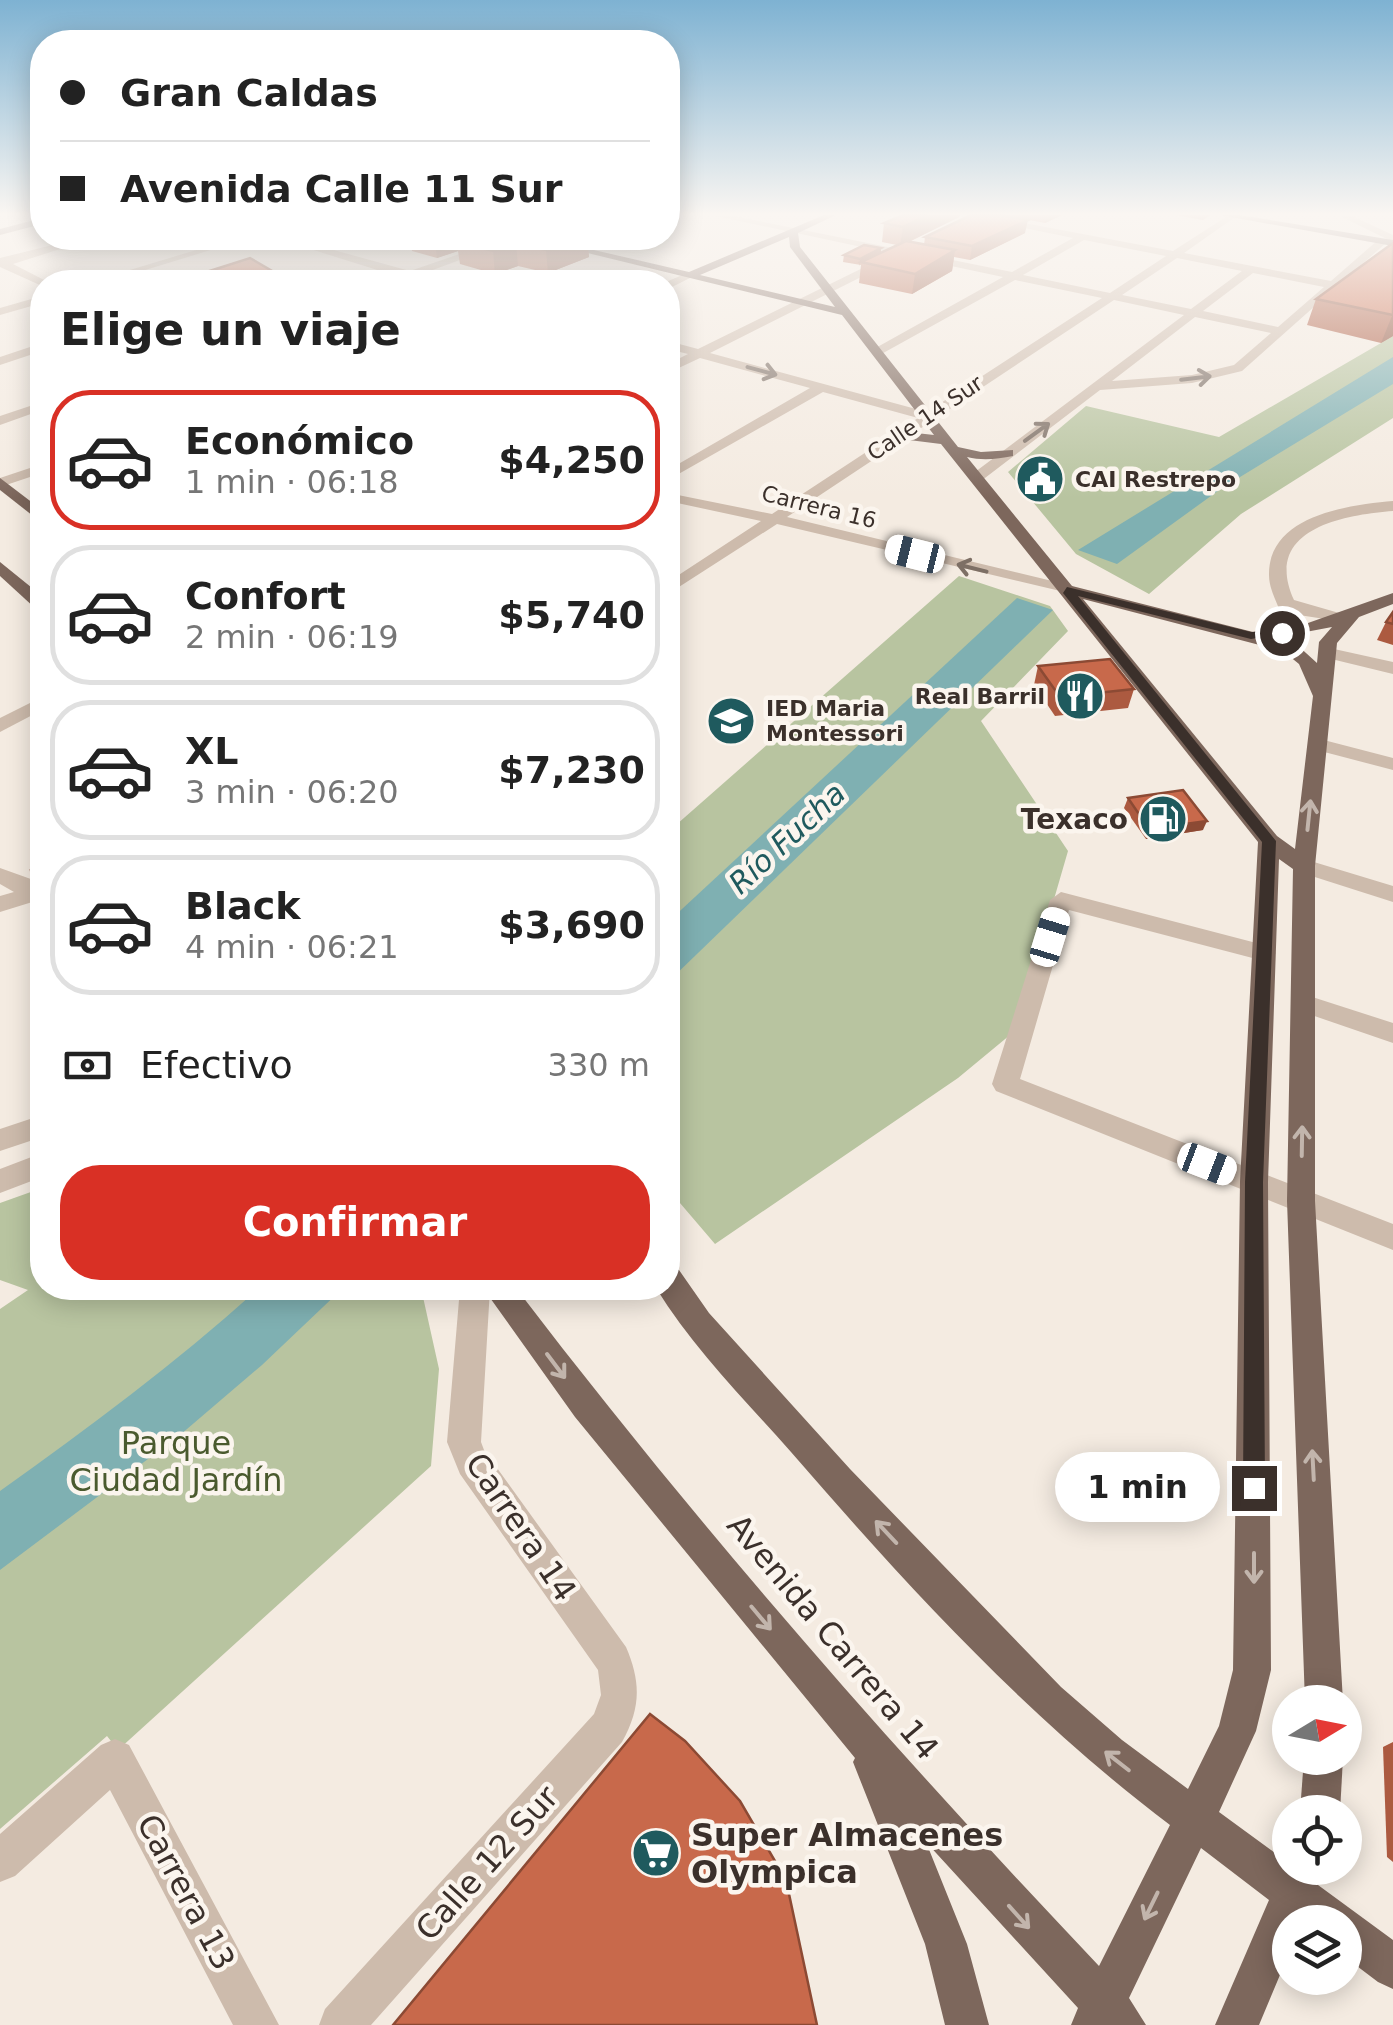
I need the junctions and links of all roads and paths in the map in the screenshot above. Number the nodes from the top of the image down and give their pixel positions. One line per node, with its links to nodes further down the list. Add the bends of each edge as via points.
1 (788, 310): 14 (street)
2 (833, 310): 9 (main road)
3 (841, 310): 9 (main road)
4 (955, 310): 15 (street)
5 (1090, 310): 21 (street, Calle 14 Sur)
6 (1162, 310): 10 (street)
7 (1196, 310): 10 (street)
8 (1306, 310): 11 (street)
9 (843, 312): 15 (main road)
10 (1188, 315): 11 (street); 18 (street)
11 (1281, 331): 18 (street, one-way to 11, via 1231,371)
12 (680, 349): 14 (street)
13 (30, 351): 16 (street)
14 (698, 354): 17 (street); 19 (street, one-way to 19)
15 (876, 354): 21 (main road)
16 (0, 361)
17 (680, 362)
18 (1099, 386): 25 (street, one-way to 18)
19 (821, 388): 21 (street); 26 (street)
20 (30, 410): 22 (street)
21 (926, 416): 23 (street, Calle 14 Sur); 24 (main road)
22 (0, 421)
23 (898, 435): 24 (main road); 33 (street, Calle 14 Sur)
24 (949, 445): 25 (main road, via 981,456); 28 (main road)
25 (1008, 453): 28 (street)
26 (680, 469)
27 (30, 472): 29 (street)
28 (976, 478): 36 (main road)
29 (1, 483): 32 (main road)
30 (680, 499): 33 (street, Carrera 16)
31 (1393, 506): 39 (street, via 1337,513 1295,536 1276,569)
32 (30, 508)
33 (774, 519): 35 (street, Calle 14 Sur); 36 (street, Carrera 16, one-way to 33)
34 (0, 567): 37 (main road)
35 (680, 580)
36 (1067, 590): 42 (main road, Carrera 16); 50 (main road)
37 (30, 594)
38 (1393, 598): 40 (main road, Carrera 16)
39 (1285, 603): 40 (street, via 1312,614); 41 (street, via 1292,621)
40 (1348, 615): 41 (main road, Carrera 16); 43 (main road)
41 (1282, 633): 42 (main road, Carrera 16)
42 (1251, 635): 45 (main road, Carrera 16, via 1302,656)
43 (1325, 652): 44 (street); 45 (main road)
44 (1393, 668)
45 (1320, 698): 48 (main road)
46 (30, 710): 47 (street)
47 (0, 726)
48 (1316, 744): 49 (street); 51 (main road, one-way to 48)
49 (1393, 764)
50 (1269, 841): 51 (main road); 57 (main road)
51 (1304, 866): 54 (street); 58 (main road)
52 (0, 875): 53 (street)
53 (30, 888)
54 (1393, 894)
55 (30, 895): 56 (street)
56 (0, 904)
57 (1264, 953): 64 (main road); 64 (street, via 1062,900 1004,1084)
58 (1303, 1002): 59 (street); 65 (main road, one-way to 58)
59 (1393, 1033)
60 (30, 1130): 61 (street)
61 (0, 1140)
62 (30, 1170): 63 (street)
63 (0, 1181)
64 (1254, 1182): 65 (street); 73 (main road, one-way to 73, via 1252,1670 1238,1731)
65 (1301, 1201): 66 (street); 70 (main road, one-way to 65)
66 (1393, 1237)
67 (680, 1299): 73 (main road, one-way to 67, via 1048,1700 838,1481)
68 (473, 1300): 71 (street, Carrera 14, via 464,1442 613,1660)
69 (507, 1300): 72 (main road, Avenida Carrera 14, one-way to 72, via 586,1406)
70 (1323, 1685)
71 (622, 1696): 83 (street, Calle 12 Sur, via 608,1728)
72 (863, 1739): 81 (main road, Avenida Carrera 14, one-way to 81); 84 (main road, via 946,1944)
73 (1195, 1819): 75 (main road); 81 (main road, one-way to 81)
74 (0, 1862): 82 (street, Carrera 13, via 115,1759)
75 (1272, 1864)
76 (1298, 1885): 85 (main road)
77 (1303, 1885): 78 (main road)
78 (1319, 1905)
79 (1362, 1945): 80 (main road)
80 (1393, 1968)
81 (1106, 2018)
82 (257, 2025)
83 (341, 2025)
84 (967, 2025)
85 (1238, 2025)

